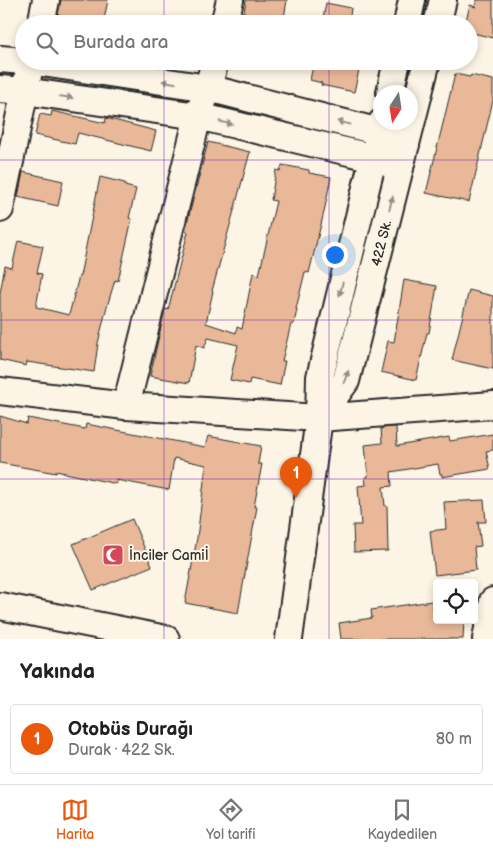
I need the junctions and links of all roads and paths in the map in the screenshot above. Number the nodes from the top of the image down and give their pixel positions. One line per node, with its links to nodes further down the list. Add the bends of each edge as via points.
1 (46, 0): 5 (street)
2 (230, 0): 6 (street)
3 (412, 0): 7 (street)
4 (443, 0): 8 (street)
5 (43, 15)
6 (226, 15)
7 (409, 15)
8 (439, 15)
9 (0, 59): 10 (street)
10 (15, 60)
11 (25, 70): 18 (street)
12 (90, 70): 17 (street, one-way to 12)
13 (213, 70): 17 (street)
14 (395, 70): 16 (street)
15 (426, 70): 23 (street, 422 Sk.)
16 (392, 85)
17 (208, 88): 19 (street); 20 (street, one-way to 17)
18 (12, 90): 19 (street, one-way to 19); 25 (street)
19 (198, 116): 24 (street, one-way to 24); 28 (street)
20 (373, 125)
21 (380, 130): 24 (street, 422 Sk.)
22 (383, 130): 23 (street)
23 (403, 156): 24 (street); 29 (street, 422 Sk., one-way to 23, via 346,381)
24 (374, 158): 29 (street, 422 Sk., one-way to 29, via 320,377)
25 (0, 209)
26 (0, 391): 28 (street)
27 (493, 405): 29 (street)
28 (126, 406): 29 (street)
29 (319, 418): 33 (street, 422 Sk.)
30 (493, 601): 34 (street)
31 (0, 606): 32 (street)
32 (166, 639)
33 (290, 639)
34 (486, 639)

